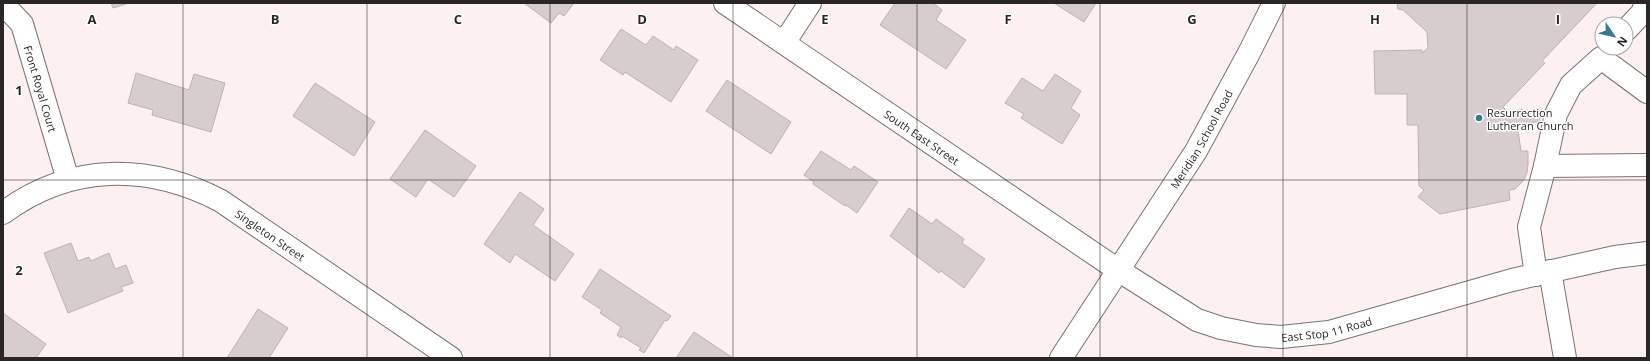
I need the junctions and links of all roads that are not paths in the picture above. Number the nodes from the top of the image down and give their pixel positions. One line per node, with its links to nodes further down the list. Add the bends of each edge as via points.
1 (725, 3): 7 (street, South East Street)
2 (810, 3): 7 (street)
3 (1274, 3): 16 (street, Meridian School Road, via 1196,151)
4 (3, 4): 13 (street, Front Royal Court, via 22,24)
5 (1645, 10): 6 (street)
6 (1634, 22)
7 (784, 43): 16 (street, South East Street)
8 (1602, 56): 12 (street, via 1571,85 1556,114)
9 (1608, 56): 10 (street)
10 (1647, 92)
11 (1647, 165): 12 (street)
12 (1545, 166): 17 (street, via 1529,227)
13 (68, 180): 14 (street, Singleton Street, via 44,188); 18 (street, Singleton Street, via 92,175 140,174 170,180 199,190 221,201)
14 (3, 213)
15 (1647, 253): 17 (street, East Stop 11 Road, via 1615,257)
16 (1118, 270): 17 (street, East Stop 11 Road, via 1197,320 1244,334 1280,337 1329,332); 20 (street)
17 (1543, 273): 21 (street)
18 (428, 351): 19 (street, Singleton Street)
19 (451, 358)
20 (1061, 358)
21 (1565, 358)

